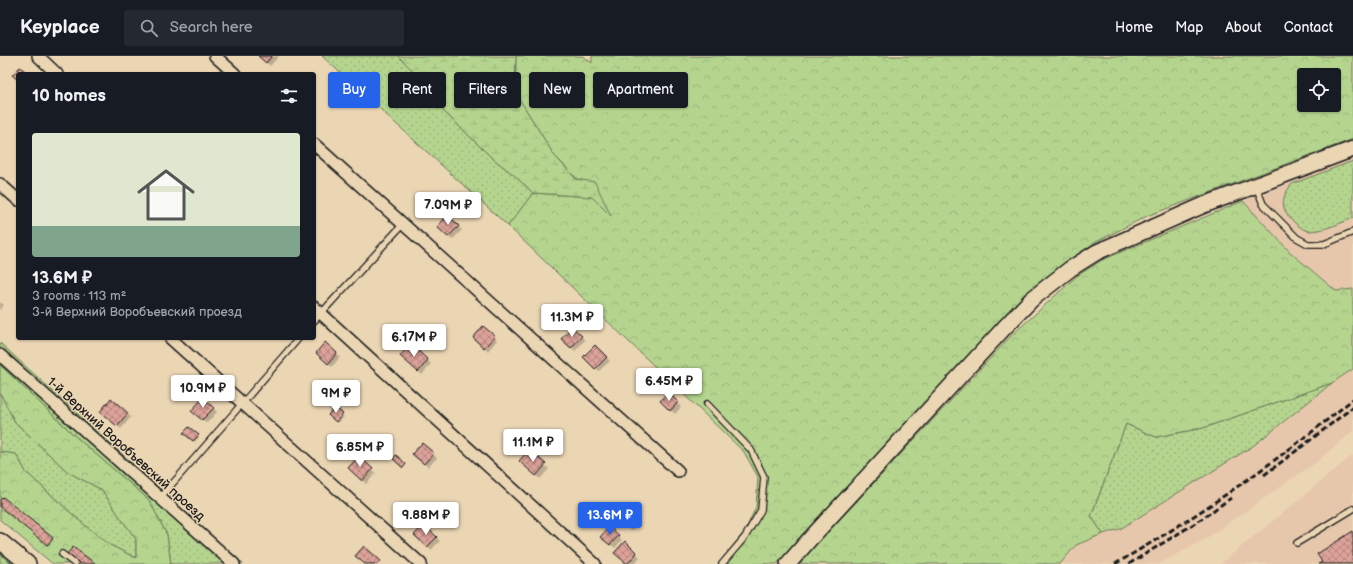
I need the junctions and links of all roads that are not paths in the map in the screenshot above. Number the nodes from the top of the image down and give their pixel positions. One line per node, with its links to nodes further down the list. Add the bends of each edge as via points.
1 (38, 56): 3 (street)
2 (215, 56): 4 (street)
3 (55, 72)
4 (234, 72)
5 (316, 146): 10 (street)
6 (1353, 149): 8 (street)
7 (0, 184): 9 (street)
8 (1256, 186): 11 (lane, via 1263,204 1297,238 1308,244 1324,244); 30 (street, via 1204,205 1097,252 1063,274 1032,299)
9 (16, 198)
10 (404, 223): 12 (lane); 18 (street)
11 (1353, 232)
12 (316, 314): 28 (street)
13 (172, 340): 16 (street)
14 (297, 340): 16 (lane)
15 (0, 355): 19 (street, 1-й Верхний Воробъевский проезд)
16 (241, 403): 19 (lane); 27 (street)
17 (707, 404): 29 (lane, via 751,450 764,477 761,510 745,537)
18 (678, 471)
19 (160, 498): 26 (street, 1-й Верхний Воробъевский проезд)
20 (1353, 509): 22 (lane)
21 (0, 541): 24 (street)
22 (1297, 543)
23 (62, 554): 25 (lane)
24 (28, 564)
25 (75, 564)
26 (234, 564)
27 (421, 564)
28 (595, 564)
29 (722, 564)
30 (788, 564)

